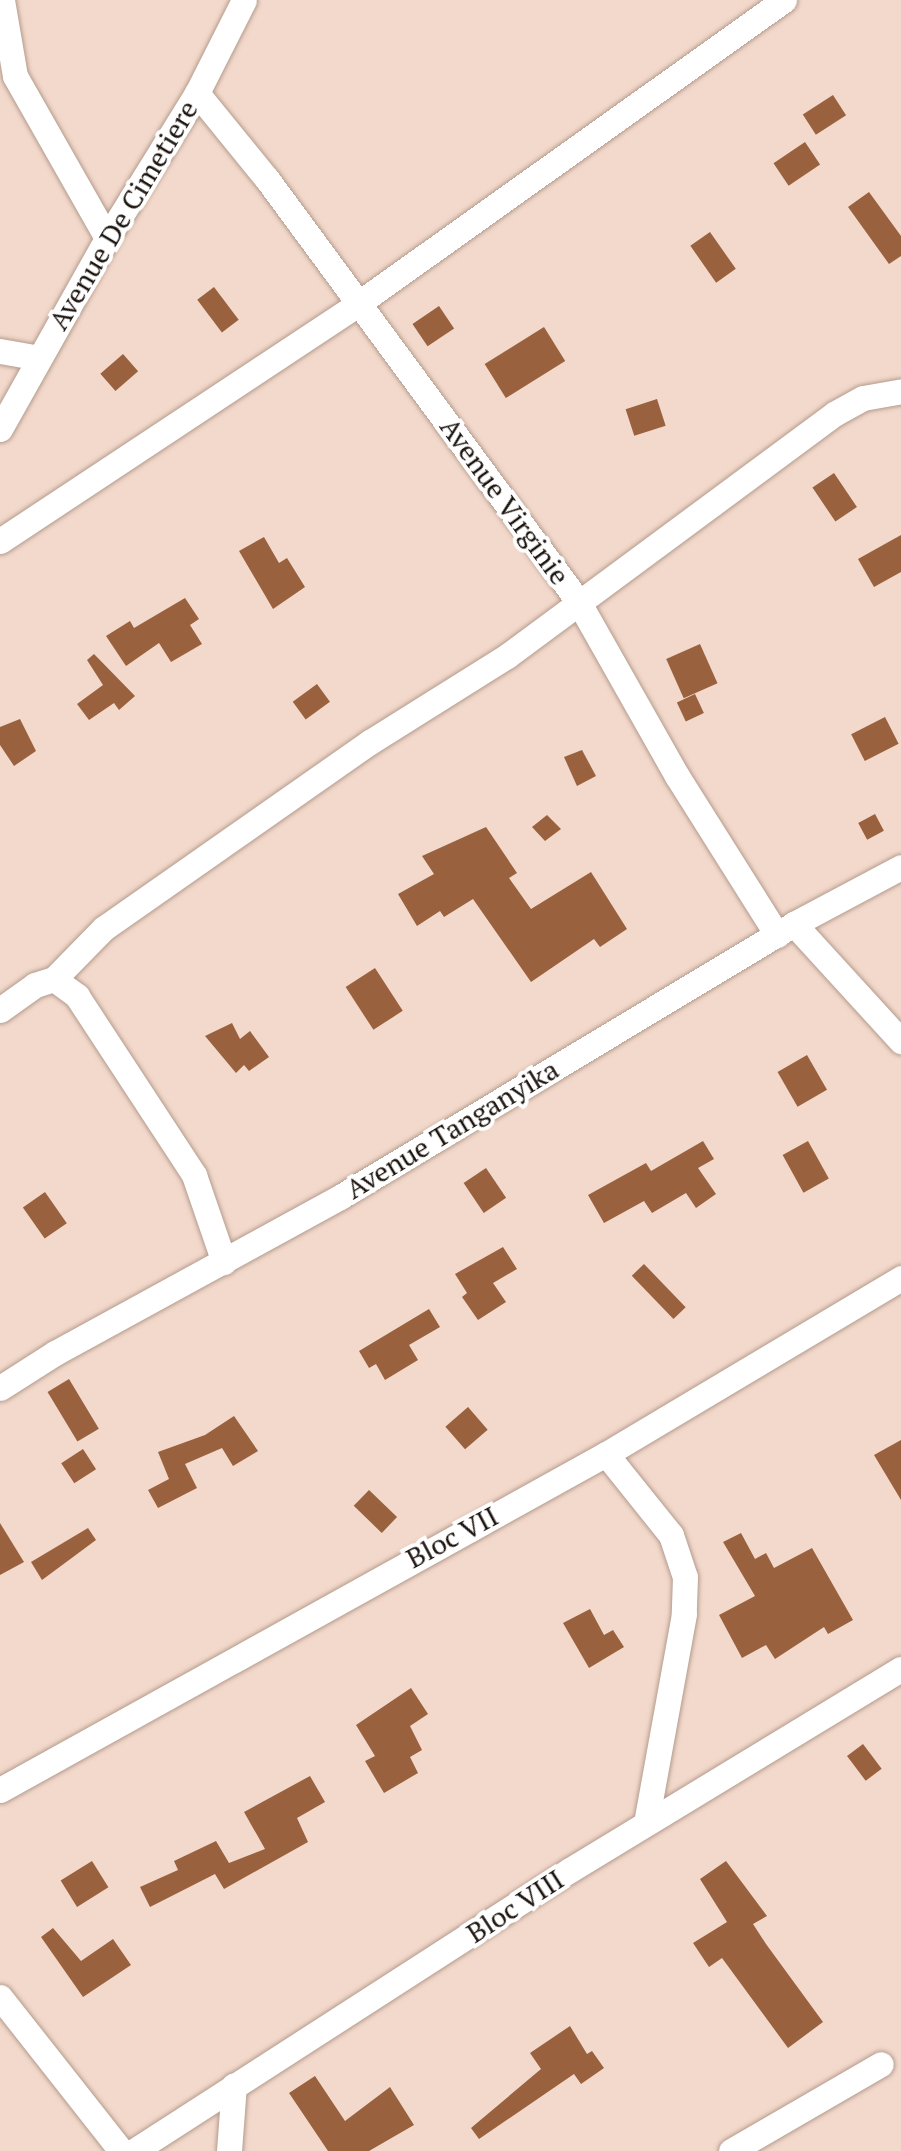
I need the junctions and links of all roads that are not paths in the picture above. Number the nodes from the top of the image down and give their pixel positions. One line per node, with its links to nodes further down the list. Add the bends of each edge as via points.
1 (2, 0): 4 (street)
2 (244, 0): 5 (street, Avenue De Cimetiere)
3 (784, 0): 7 (street)
4 (8, 78): 6 (street)
5 (197, 92): 6 (street, Avenue De Cimetiere); 7 (street, Avenue Virginie)
6 (106, 238): 9 (street, Avenue De Cimetiere)
7 (359, 303): 12 (street); 13 (street, Avenue Virginie)
8 (0, 351): 9 (street)
9 (38, 358): 11 (street, Avenue De Cimetiere)
10 (901, 391): 13 (street, via 863,398 834,414)
11 (0, 428)
12 (0, 542)
13 (578, 602): 15 (street, Avenue Virginie, via 676,776); 16 (street, via 104,928)
14 (901, 867): 15 (street, Avenue Tanganyika)
15 (786, 930): 18 (street); 19 (street, Avenue Tanganyika)
16 (54, 980): 17 (street); 19 (street, via 76,996 194,1176)
17 (0, 1010)
18 (901, 1040)
19 (224, 1262): 21 (street, Avenue Tanganyika)
20 (901, 1278): 22 (street, Bloc VII)
21 (0, 1388)
22 (606, 1454): 24 (street, Bloc VII); 25 (street, via 671,1536 685,1577)
23 (901, 1669): 25 (street, Bloc VIII)
24 (0, 1790)
25 (646, 1823): 28 (street, Bloc VIII)
26 (0, 1997): 29 (street)
27 (881, 2064): 32 (street)
28 (234, 2085): 30 (street, Bloc VIII); 31 (street)
29 (121, 2151)
30 (134, 2151)
31 (229, 2151)
32 (731, 2151)

